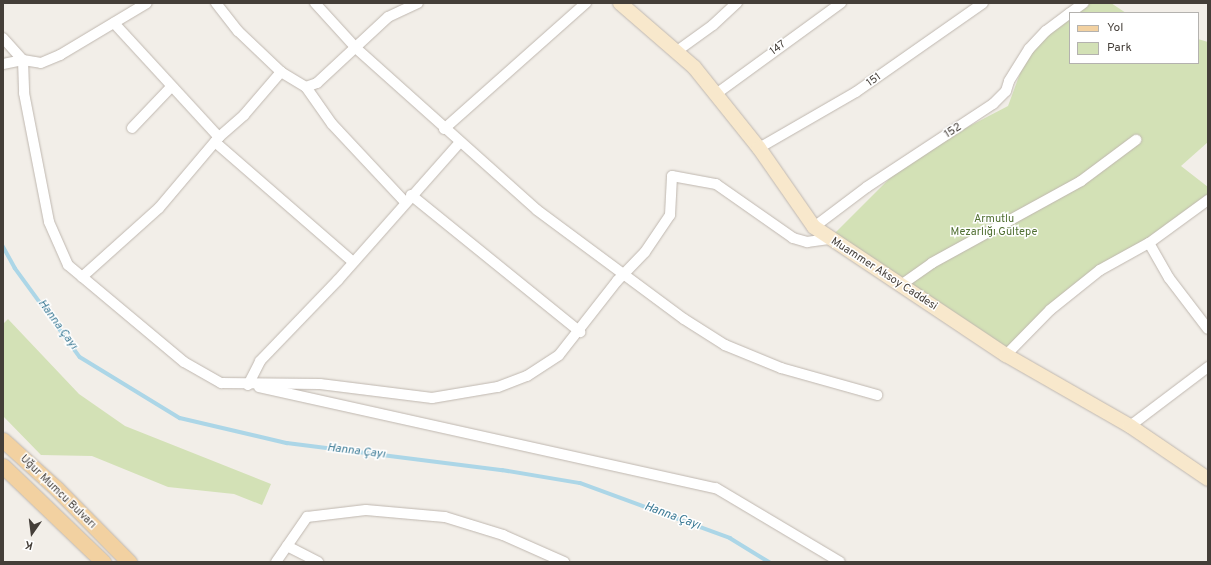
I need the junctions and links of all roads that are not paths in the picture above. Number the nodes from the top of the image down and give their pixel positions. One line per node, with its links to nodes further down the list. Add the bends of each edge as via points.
1 (147, 3): 13 (street)
2 (216, 3): 19 (street, via 238,31)
3 (315, 3): 15 (street)
4 (418, 3): 15 (street, via 388,17)
5 (586, 3): 24 (street)
6 (620, 3): 16 (street, Muammer Aksoy Caddesi)
7 (737, 3): 16 (street, via 713,25)
8 (841, 3): 22 (street, 147)
9 (984, 3): 28 (street, 151, via 856,92)
10 (1084, 3): 11 (street, 152)
11 (1071, 12)
12 (1069, 14): 31 (street, 152, via 1046,31 1029,49 1009,81 1006,92 993,104 867,187)
13 (114, 23): 17 (street, via 41,63); 20 (street)
14 (3, 38): 17 (street)
15 (357, 49): 21 (street, via 317,83); 24 (street)
16 (677, 51): 22 (street, Muammer Aksoy Caddesi)
17 (23, 60): 18 (street); 36 (street, via 24,93 49,222 68,265)
18 (3, 64)
19 (281, 72): 21 (street); 25 (street, via 244,115)
20 (171, 87): 23 (street); 25 (street)
21 (306, 87): 29 (street, via 332,124)
22 (716, 94): 28 (street, Muammer Aksoy Caddesi)
23 (132, 128)
24 (444, 129): 27 (street)
25 (217, 139): 34 (street); 36 (street, via 159,208)
26 (1136, 140): 37 (street, via 1081,181 932,263)
27 (459, 142): 29 (street); 35 (street, via 537,210)
28 (759, 148): 31 (street, Muammer Aksoy Caddesi)
29 (408, 198): 34 (street); 39 (street)
30 (1208, 200): 33 (street)
31 (814, 227): 32 (street, Muammer Aksoy Caddesi)
32 (829, 239): 35 (street, via 807,242 793,238 716,184 672,176 670,215); 37 (street, Muammer Aksoy Caddesi)
33 (1149, 242): 38 (street, via 1169,278); 40 (street, via 1100,270 1050,310)
34 (353, 262): 42 (street, via 260,361)
35 (625, 273): 39 (street); 43 (street, via 684,319 725,345 781,368)
36 (82, 277): 42 (street, via 184,362 221,383)
37 (901, 285): 40 (street, Muammer Aksoy Caddesi)
38 (1208, 329)
39 (580, 332): 42 (street, via 559,355 527,376 462,395 432,398 320,384)
40 (1006, 355): 44 (street, Muammer Aksoy Caddesi)
41 (1208, 367): 44 (street)
42 (248, 385): 54 (street, via 716,488)
43 (877, 395)
44 (1130, 426): 47 (street, Muammer Aksoy Caddesi)
45 (3, 440): 50 (main road, Uğur Mumcu Bulvarı, via 57,488)
46 (3, 466): 49 (main road, Uğur Mumcu Bulvarı)
47 (1208, 479)
48 (287, 546): 51 (street); 52 (street); 53 (street, via 307,517 366,510 445,517 503,535)
49 (98, 560)
50 (129, 562)
51 (276, 562)
52 (318, 562)
53 (564, 562)
54 (840, 562)

